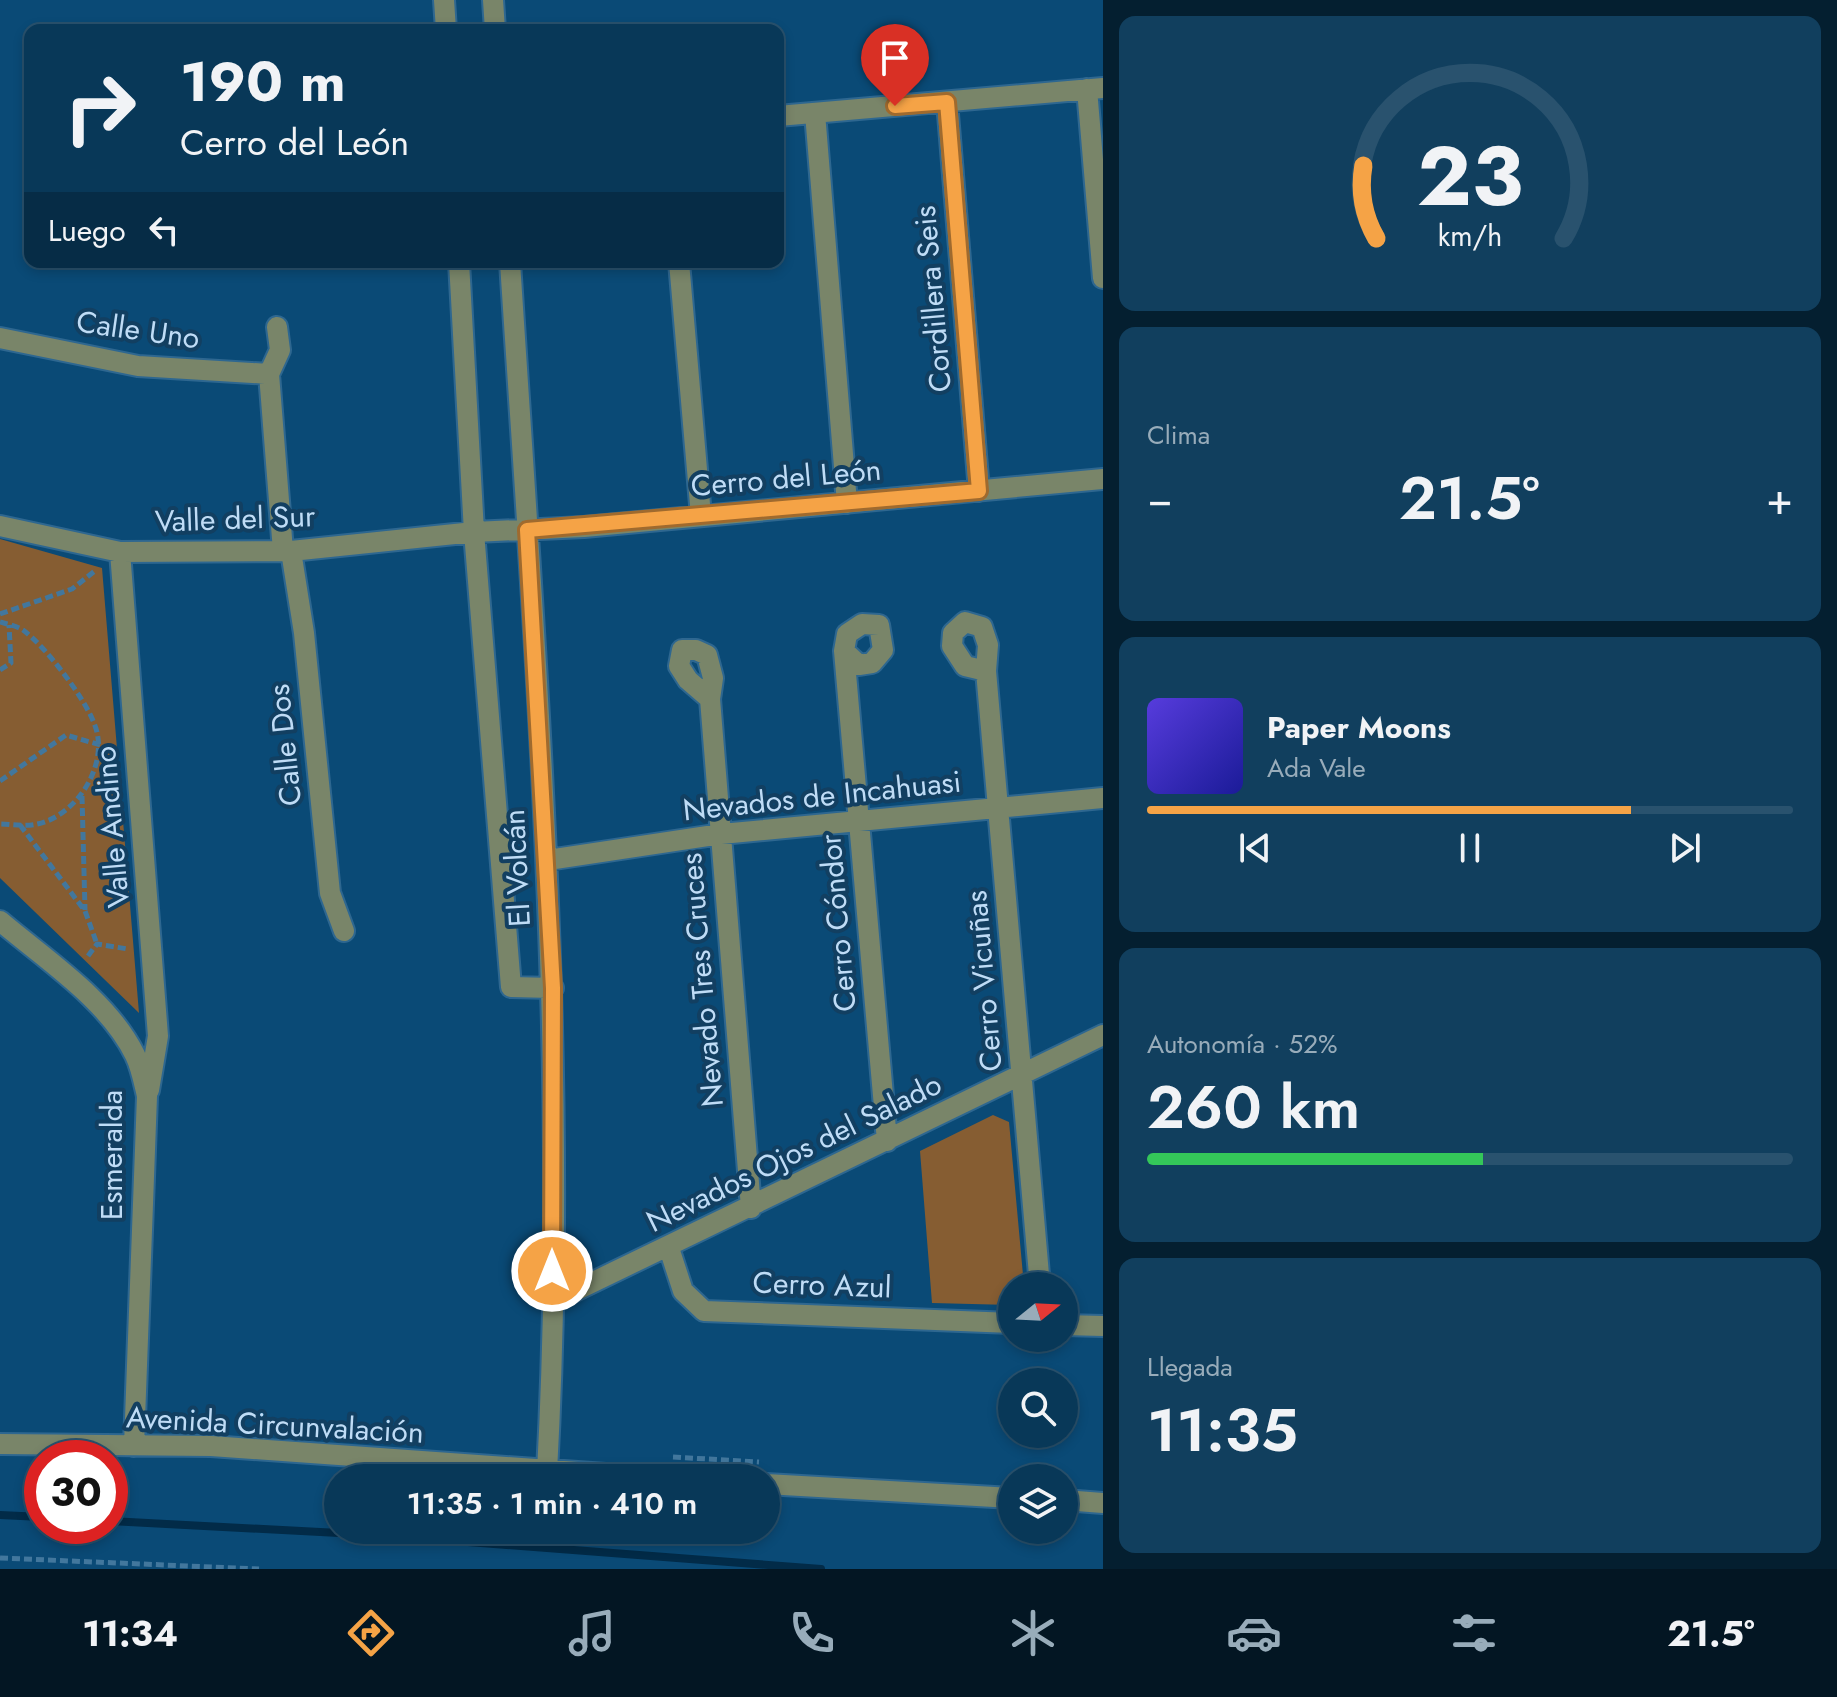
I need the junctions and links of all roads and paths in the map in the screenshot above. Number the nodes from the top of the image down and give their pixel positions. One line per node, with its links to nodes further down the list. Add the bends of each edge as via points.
1 (444, 0): 3 (street)
2 (493, 0): 4 (street)
3 (446, 24)
4 (495, 24)
5 (1095, 88): 6 (street); 12 (street)
6 (947, 102): 7 (street); 17 (street, Cordillera Seis)
7 (815, 113): 8 (street); 18 (street)
8 (784, 116)
9 (459, 268): 22 (street, El Volcán)
10 (510, 268): 21 (street, El Volcán)
11 (680, 268): 19 (street)
12 (1103, 278)
13 (277, 327): 15 (street, via 280,350)
14 (0, 338): 15 (street, Calle Uno, via 138,366)
15 (269, 374): 23 (street)
16 (1103, 479): 17 (street, Cerro del León)
17 (979, 491): 18 (street, Cerro del León)
18 (847, 503): 19 (street, Cerro del León)
19 (701, 516): 21 (street, Cerro del León)
20 (0, 526): 24 (street, Valle del Sur)
21 (527, 530): 22 (street, Cerro del León); 43 (street, El Volcán)
22 (474, 532): 23 (street, Valle del Sur); 50 (street, El Volcán, via 511,987)
23 (287, 551): 24 (street, Valle del Sur); 46 (street, Calle Dos, via 304,633 330,893)
24 (120, 552): 53 (street, Valle Andino, via 158,1036)
25 (100, 568): 26 (path, via 72,589)
26 (0, 614)
27 (0, 622): 28 (path)
28 (9, 625): 30 (path, via 11,663); 33 (path, via 23,630 65,676 95,725)
29 (844, 651): 39 (street, Cerro Cóndor)
30 (0, 670)
31 (986, 671): 38 (street, Cerro Vicuñas)
32 (710, 699): 42 (street, Nevado Tres Cruces)
33 (96, 745): 34 (path); 35 (path, via 66,735); 36 (path, via 97,757)
34 (116, 749)
35 (0, 781)
36 (82, 794): 41 (path, via 69,809 48,819); 44 (path)
37 (1103, 798): 38 (street, Nevados de Incahuasi)
38 (999, 808): 39 (street, Nevados de Incahuasi); 52 (street, Cerro Vicuñas)
39 (859, 821): 42 (street, Nevados de Incahuasi); 54 (street, Cerro Cóndor)
40 (0, 824): 41 (path)
41 (19, 824): 44 (path)
42 (721, 834): 43 (street, Nevados de Incahuasi); 55 (street, Nevado Tres Cruces)
43 (548, 860): 50 (street, El Volcán)
44 (85, 911): 47 (path)
45 (0, 921): 53 (street, Esmeralda, via 116,1025 136,1056)
46 (344, 931)
47 (97, 944): 48 (path); 49 (path)
48 (129, 949)
49 (88, 956)
50 (553, 988): 58 (street, El Volcán)
51 (1103, 1035): 52 (street, Nevados Ojos del Salado)
52 (1023, 1075): 54 (street, Nevados Ojos del Salado); 57 (street, Cerro Vicuñas)
53 (147, 1096): 63 (street, Esmeralda)
54 (887, 1141): 55 (street, Nevados Ojos del Salado)
55 (751, 1208): 56 (street, Nevados Ojos del Salado)
56 (669, 1248): 58 (street, Nevados Ojos del Salado); 59 (street, Cerro Azul, via 683,1291 704,1311)
57 (1039, 1272)
58 (552, 1302): 65 (street, El Volcán)
59 (998, 1322)
60 (1078, 1325): 61 (street)
61 (1103, 1326)
62 (0, 1444): 63 (street, Avenida Circunvalación)
63 (134, 1446): 64 (street, Avenida Circunvalación, via 211,1446)
64 (444, 1464)
65 (547, 1464)
66 (780, 1485): 67 (street)
67 (998, 1497)
68 (1078, 1501): 69 (street)
69 (1103, 1503)
70 (0, 1558): 71 (path)
71 (259, 1569)

